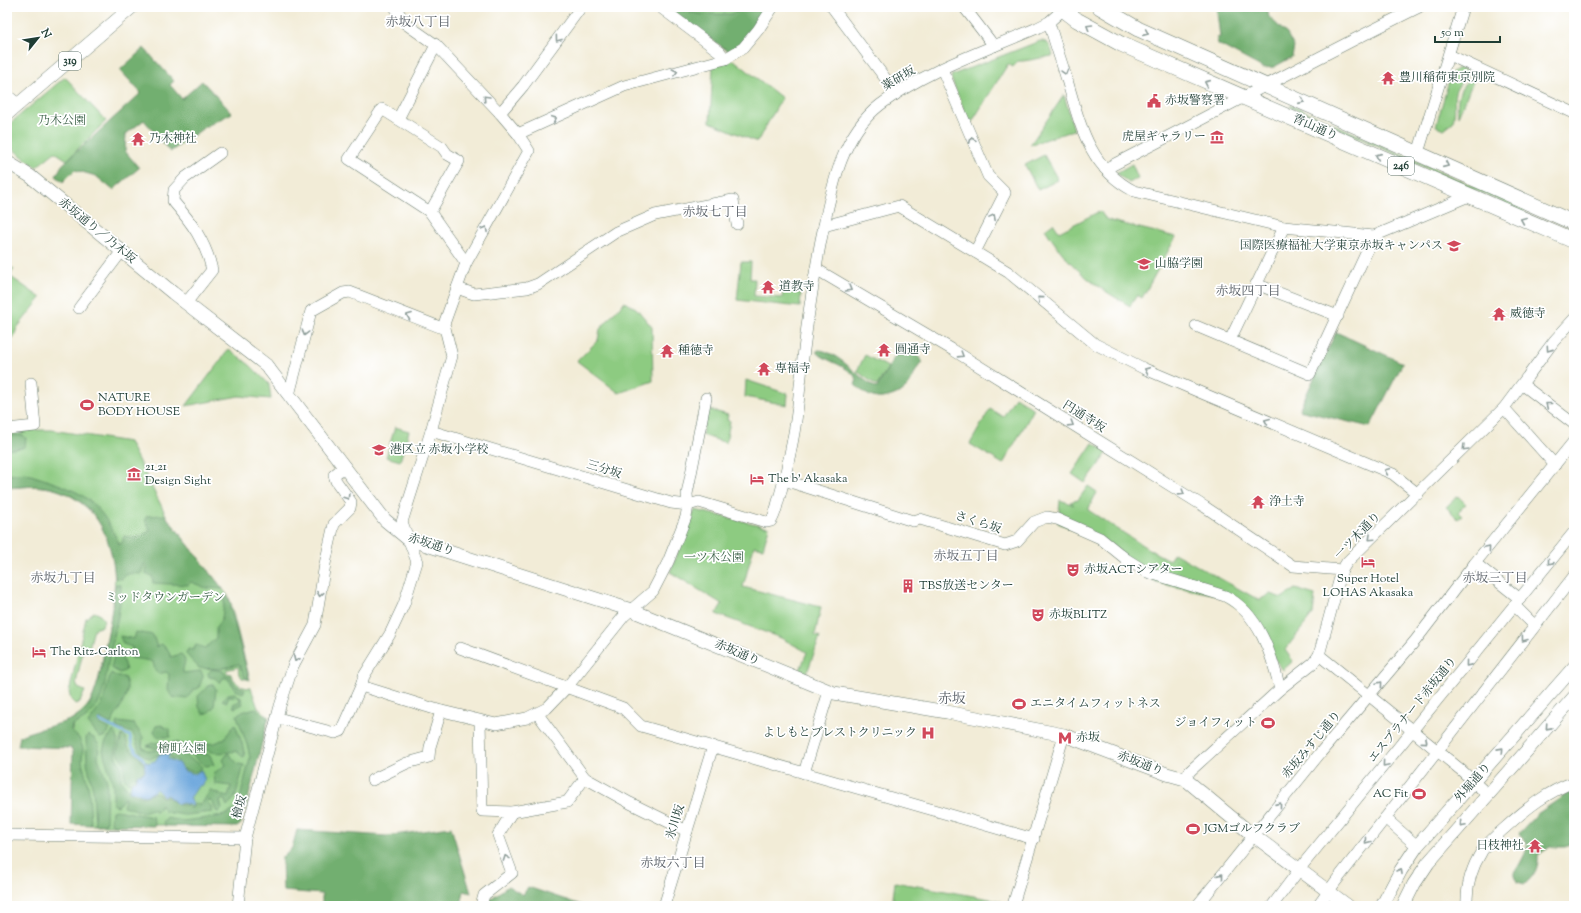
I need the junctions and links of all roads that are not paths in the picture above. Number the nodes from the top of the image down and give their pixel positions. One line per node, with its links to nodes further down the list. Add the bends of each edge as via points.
1 (121, 7): 21 (main road, 319)
2 (132, 7): 21 (main road, 319)
3 (395, 7): 13 (street, via 406,24)
4 (581, 7): 23 (street, one-way to 23)
5 (660, 7): 16 (street, via 720,52)
6 (773, 7): 16 (street, via 743,48)
7 (832, 7): 19 (street)
8 (964, 7): 14 (street)
9 (1100, 7): 18 (highway, 青山通り / 246, one-way to 18, via 1138,29)
10 (1419, 7): 18 (street, via 1308,62)
11 (1463, 7): 15 (street)
12 (1058, 13): 14 (street, 薬研坂); 20 (highway, 青山通り / 246, one-way to 12); 30 (street, one-way to 30, via 1077,120 1089,146)
13 (436, 45): 23 (street, one-way to 13); 25 (street)
14 (994, 46): 17 (street, 薬研坂)
15 (1449, 55): 22 (street); 27 (street)
16 (725, 59): 26 (street, one-way to 16, via 624,86)
17 (942, 70): 19 (street, 薬研坂); 40 (street, one-way to 17, via 1005,193 988,176)
18 (1266, 86): 20 (street); 27 (highway, 青山通り / 246, one-way to 27)
19 (895, 95): 35 (street, 薬研坂, via 866,118 855,132 836,176)
20 (1243, 98): 30 (street); 31 (highway, 青山通り / 246, one-way to 20)
21 (12, 101): 24 (main road, 319)
22 (1574, 112)
23 (500, 113): 26 (street)
24 (7, 114)
25 (398, 119): 32 (street, via 459,161); 32 (street, via 382,109 349,159)
26 (518, 134): 41 (street, one-way to 26, via 529,151)
27 (1418, 152): 33 (highway, 青山通り / 246, one-way to 33)
28 (220, 153): 45 (street, via 185,178 174,190 173,201 194,226 208,253 212,270)
29 (7, 162): 39 (main road, 赤坂通り／乃木坂, via 30,176)
30 (1105, 169): 36 (street, via 1125,187 1144,195)
31 (1469, 196): 37 (street); 38 (highway, 青山通り / 246, one-way to 31)
32 (430, 212): 41 (street)
33 (1574, 223)
34 (737, 224): 44 (street, via 733,200 655,215 616,232 538,284 527,288 474,294)
35 (824, 226): 40 (street, via 899,206); 42 (street, 薬研坂)
36 (1284, 227): 37 (street); 43 (street)
37 (1374, 236): 47 (street)
38 (1574, 242)
39 (122, 251): 45 (main road, 赤坂通り／乃木坂); 46 (street)
40 (974, 252): 64 (street, one-way to 40, via 1393,474 1145,369 1095,344 1008,272)
41 (466, 263): 44 (street)
42 (816, 269): 63 (street, 薬研坂, via 794,434); 70 (street, 円通寺坂, one-way to 70, via 953,350 1205,507 1293,566)
43 (1256, 284): 47 (street); 51 (street)
44 (456, 288): 50 (street, via 444,324)
45 (186, 303): 54 (main road, 赤坂通り, via 266,365)
46 (79, 308)
47 (1338, 316): 51 (street, via 1310,374)
48 (1574, 319): 53 (street, 一ツ木通り, one-way to 53, via 1554,341)
49 (1196, 326): 51 (street)
50 (445, 329): 54 (street, one-way to 54, via 350,292 343,293 311,311); 59 (street, via 452,356)
51 (1230, 340)
52 (31, 383): 58 (street, via 34,426)
53 (1523, 385): 56 (street, 一ツ木通り); 57 (street, one-way to 53)
54 (289, 395): 62 (main road, 赤坂通り)
55 (706, 398): 65 (street, via 687,494)
56 (1504, 408): 61 (street); 64 (street, 一ツ木通り, one-way to 64)
57 (1574, 424)
58 (7, 429)
59 (431, 432): 65 (street, 三分坂, via 671,503); 68 (street, via 402,522)
60 (1574, 441): 61 (street, 赤坂みすじ通り)
61 (1556, 465): 69 (street, 赤坂みすじ通り, one-way to 61)
62 (344, 468): 68 (main road, 赤坂通り, via 385,520); 86 (street, 檜坂, one-way to 86, via 334,474 351,502 350,508 334,524 315,625 294,666)
63 (784, 480): 66 (street, 薬研坂); 80 (street, さくら坂, via 913,521 920,519 1005,545 1017,541 1034,522 1047,517 1057,519 1100,538 1146,572 1226,596 1243,607 1268,647)
64 (1418, 494): 70 (street, 一ツ木通り, one-way to 70, via 1350,558)
65 (688, 504): 66 (street, 三分坂, via 699,502 766,522); 73 (street, via 686,517 654,591)
66 (771, 521)
67 (1574, 532): 72 (street, エスプラナード赤坂通り, one-way to 72)
68 (408, 539): 73 (main road, 赤坂通り); 78 (street, via 418,562 407,597)
69 (1475, 563): 72 (street); 82 (street, 赤坂みすじ通り, one-way to 69)
70 (1342, 570): 76 (street, 一ツ木通り)
71 (1574, 576): 74 (street)
72 (1517, 603): 74 (street); 88 (street, エスプラナード赤坂通り, one-way to 88)
73 (632, 610): 79 (street, via 624,616); 81 (main road, 赤坂通り)
74 (1534, 625): 91 (street, one-way to 91)
75 (460, 648): 79 (street)
76 (1319, 655): 80 (street); 82 (street)
77 (1574, 667): 96 (main road, 外堀通り, one-way to 77)
78 (361, 686): 84 (street); 86 (street, via 345,725 338,732)
79 (567, 687): 85 (street, via 547,708); 90 (street, via 623,708 641,726)
80 (1280, 689): 94 (street, via 1190,771)
81 (829, 691): 89 (main road, 赤坂通り); 92 (street)
82 (1370, 696): 88 (street); 103 (street, 赤坂みすじ通り, one-way to 82)
83 (1574, 698): 98 (main road, 外堀通り, one-way to 98)
84 (441, 711): 87 (street); 95 (street, via 429,757 407,763)
85 (537, 713): 87 (street, via 527,718 496,724); 93 (street)
86 (278, 718): 104 (street, 檜坂)
87 (480, 721): 99 (street, via 482,811)
88 (1413, 730): 91 (street, one-way to 91); 107 (street, エスプラナード赤坂通り, one-way to 107)
89 (1064, 735): 94 (main road, 赤坂通り); 105 (street)
90 (713, 746): 92 (street); 101 (street, 氷川坂)
91 (1438, 752): 96 (street); 100 (street)
92 (804, 773): 105 (street)
93 (585, 778): 99 (street, via 567,802); 101 (street)
94 (1185, 779): 103 (main road, 赤坂通り)
95 (372, 780)
96 (1473, 782): 98 (street); 106 (main road, 外堀通り)
97 (1574, 782): 119 (street, via 1551,792 1533,804 1488,843 1471,876)
98 (1488, 795): 118 (main road, 外堀通り, one-way to 118, via 1428,863)
99 (512, 812): 110 (street, one-way to 99, via 484,895 512,873 498,835)
100 (1385, 818): 106 (street); 108 (street, one-way to 108)
101 (687, 830): 111 (street, 氷川坂)
102 (7, 835): 104 (street)
103 (1254, 835): 107 (main road, 赤坂通り); 113 (street, 赤坂みすじ通り, one-way to 103)
104 (246, 838): 109 (street, 檜坂)
105 (1034, 839): 112 (street)
106 (1417, 846): 117 (main road, 外堀通り, one-way to 106)
107 (1300, 870): 108 (main road, 赤坂通り); 114 (street, エスプラナード赤坂通り)
108 (1328, 892): 115 (street); 116 (main road, 赤坂通り)
109 (238, 906)
110 (480, 906)
111 (668, 906)
112 (1016, 906)
113 (1197, 906)
114 (1272, 906)
115 (1318, 906)
116 (1348, 906)
117 (1382, 906)
118 (1403, 906)
119 (1467, 906)

